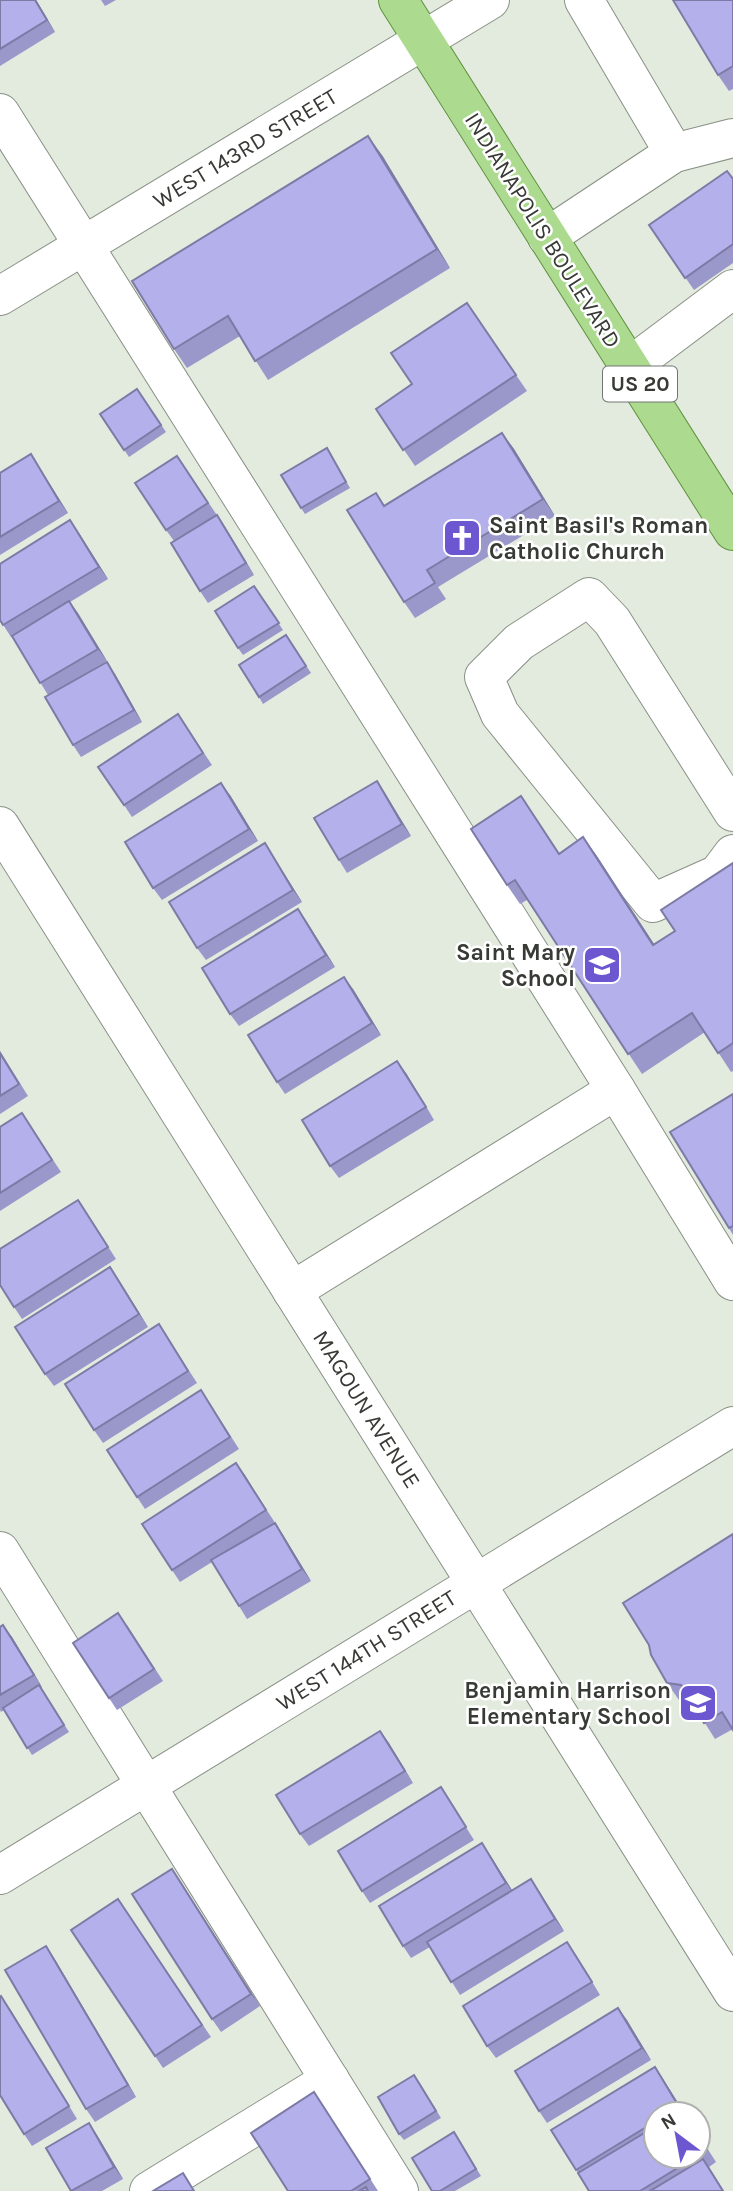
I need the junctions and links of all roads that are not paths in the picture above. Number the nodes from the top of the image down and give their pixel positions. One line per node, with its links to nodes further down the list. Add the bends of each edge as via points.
1 (398, 0): 4 (main road, INDIANAPOLIS BOULEVARD / US 20)
2 (489, 0): 4 (street, WEST 143RD STREET)
3 (584, 0): 7 (street)
4 (424, 40): 8 (main road, INDIANAPOLIS BOULEVARD / US 20); 9 (street, WEST 143RD STREET)
5 (0, 113): 9 (street)
6 (733, 138): 7 (street)
7 (674, 153): 8 (street)
8 (547, 237): 12 (main road, INDIANAPOLIS BOULEVARD / US 20)
9 (83, 246): 11 (street, WEST 143RD STREET); 17 (street)
10 (733, 289): 12 (street)
11 (0, 296)
12 (629, 367): 13 (main road, INDIANAPOLIS BOULEVARD / US 20)
13 (733, 531)
14 (733, 812): 16 (street, via 612,621 589,597 520,642 484,677 500,714 653,903 718,874)
15 (0, 826): 19 (street, MAGOUN AVENUE)
16 (733, 854)
17 (616, 1090): 18 (street); 19 (street)
18 (733, 1281)
19 (292, 1291): 22 (street, MAGOUN AVENUE)
20 (733, 1426): 22 (street, WEST 144TH STREET)
21 (0, 1551): 23 (street)
22 (476, 1583): 23 (street, WEST 144TH STREET); 25 (street, MAGOUN AVENUE)
23 (147, 1785): 24 (street, WEST 144TH STREET); 26 (street)
24 (0, 1875)
25 (733, 1992)
26 (330, 2080): 27 (street); 28 (street)
27 (149, 2191)
28 (399, 2191)

